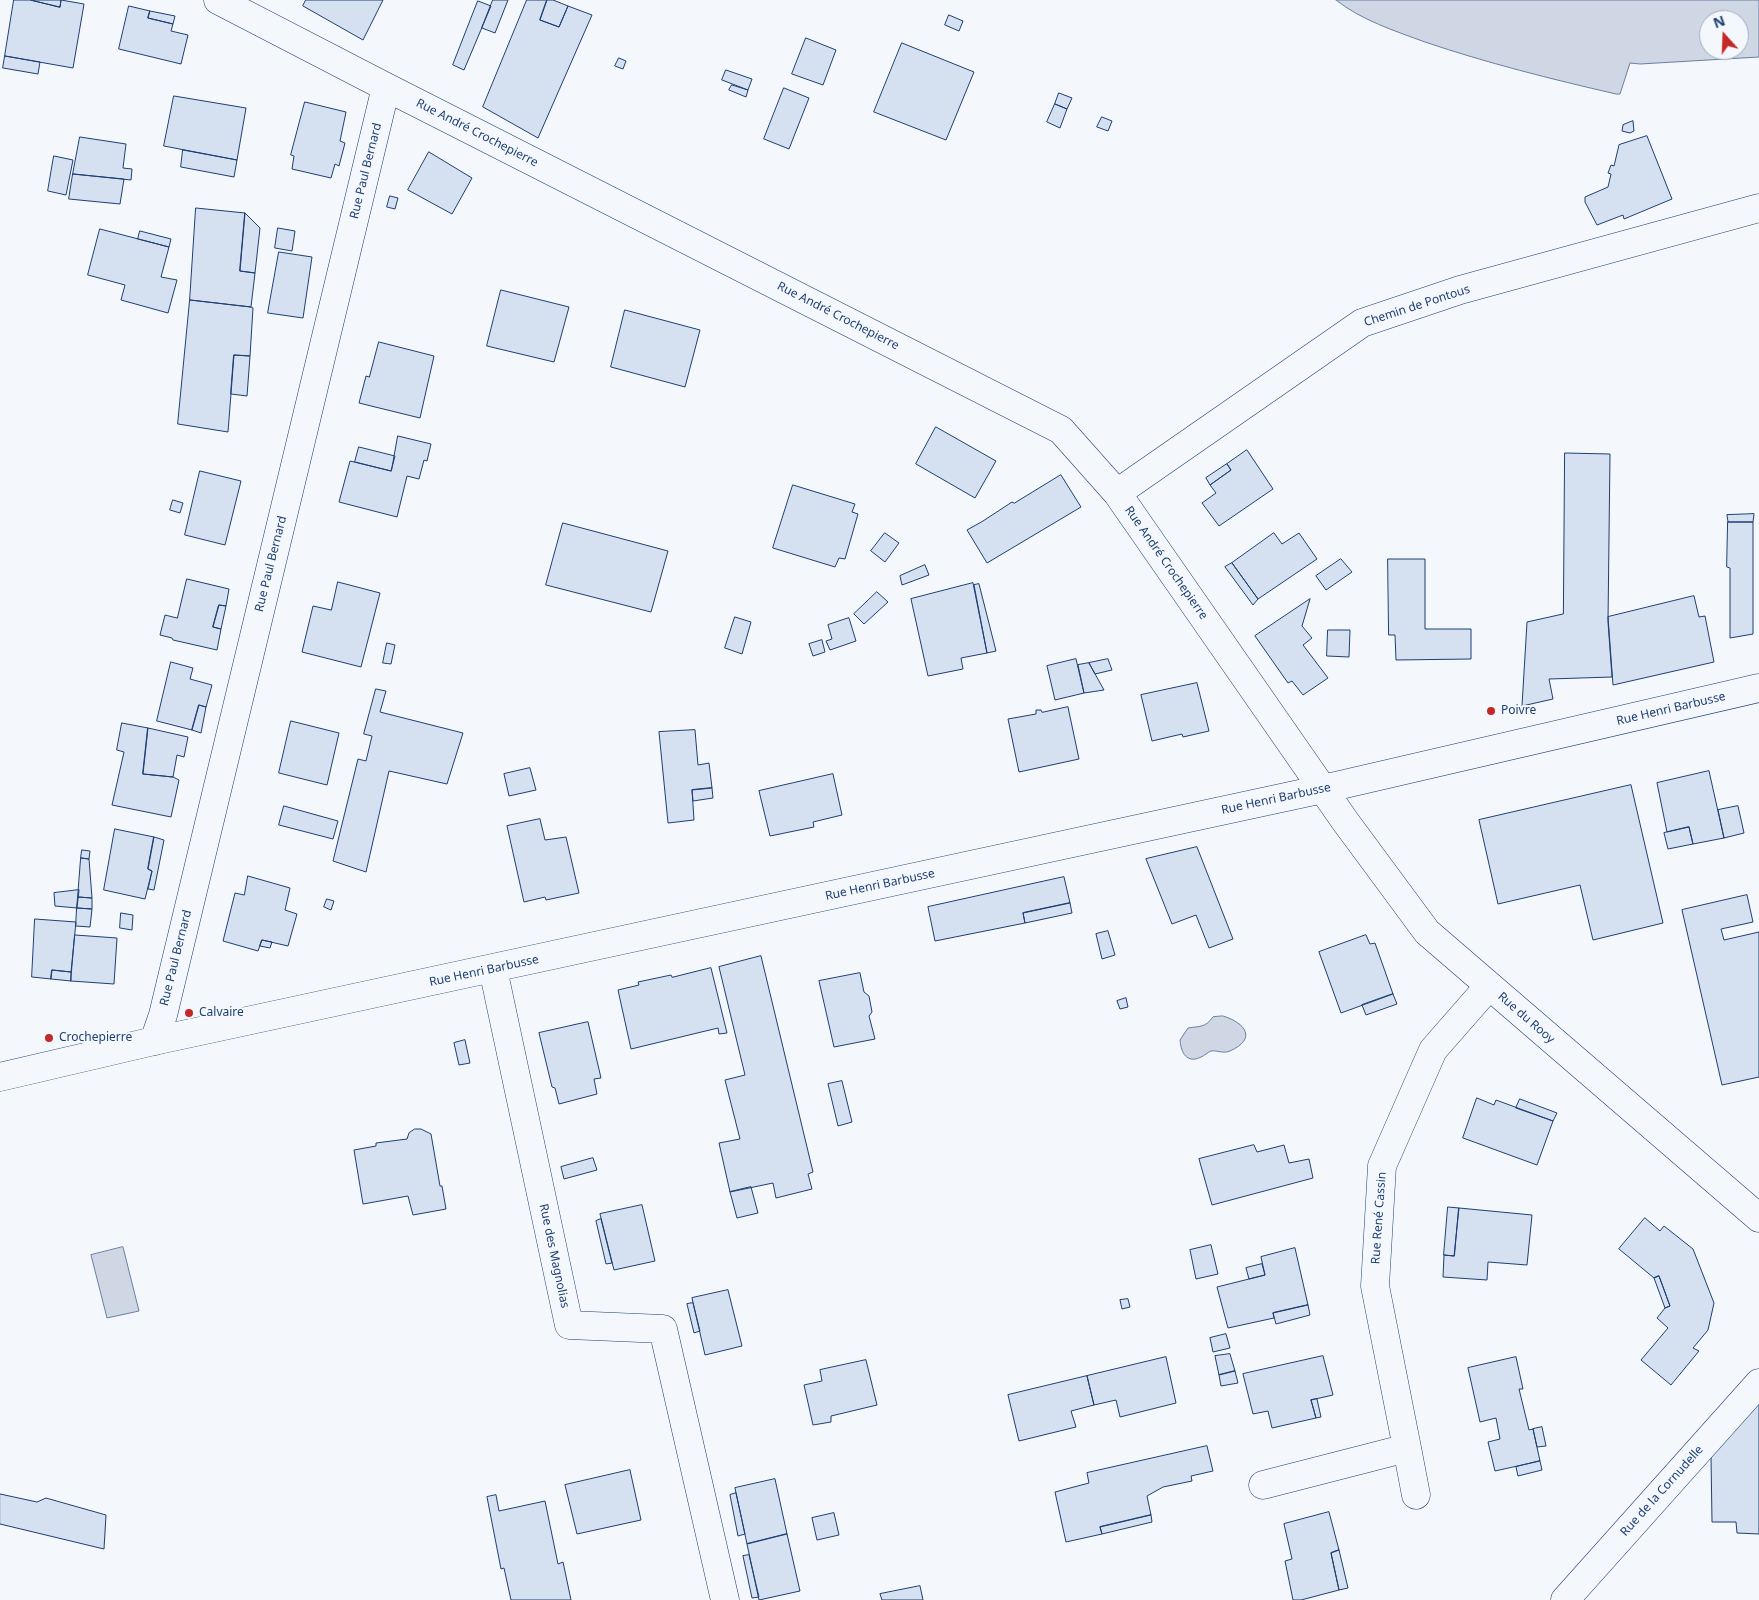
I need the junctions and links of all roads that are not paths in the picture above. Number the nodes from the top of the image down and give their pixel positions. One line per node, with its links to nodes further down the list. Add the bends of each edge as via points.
1 (218, 0): 2 (street, Rue André Crochepierre)
2 (386, 87): 4 (street, Rue André Crochepierre, via 1061,430); 9 (street, Rue Paul Bernard)
3 (1759, 208): 4 (street, Chemin de Pontous, via 1460,290 1362,322)
4 (1118, 493): 6 (street, Rue André Crochepierre)
5 (1759, 688): 6 (street, Rue Henri Barbusse)
6 (1323, 789): 7 (street, Rue Henri Barbusse); 8 (street, Rue du Rooy, via 1426,932)
7 (493, 969): 9 (street, Rue Henri Barbusse); 16 (street, Rue des Magnolias, via 569,1325 663,1330)
8 (1489, 986): 11 (street, Rue du Rooy); 13 (street, Rue René Cassin, via 1433,1050 1382,1166 1375,1286)
9 (154, 1041): 10 (street, Rue Henri Barbusse)
10 (0, 1077)
11 (1759, 1218)
12 (1759, 1383): 17 (street, Rue de la Cornudelle)
13 (1407, 1448): 14 (street); 15 (street, Rue René Cassin)
14 (1263, 1485)
15 (1416, 1495)
16 (724, 1600)
17 (1565, 1600)

